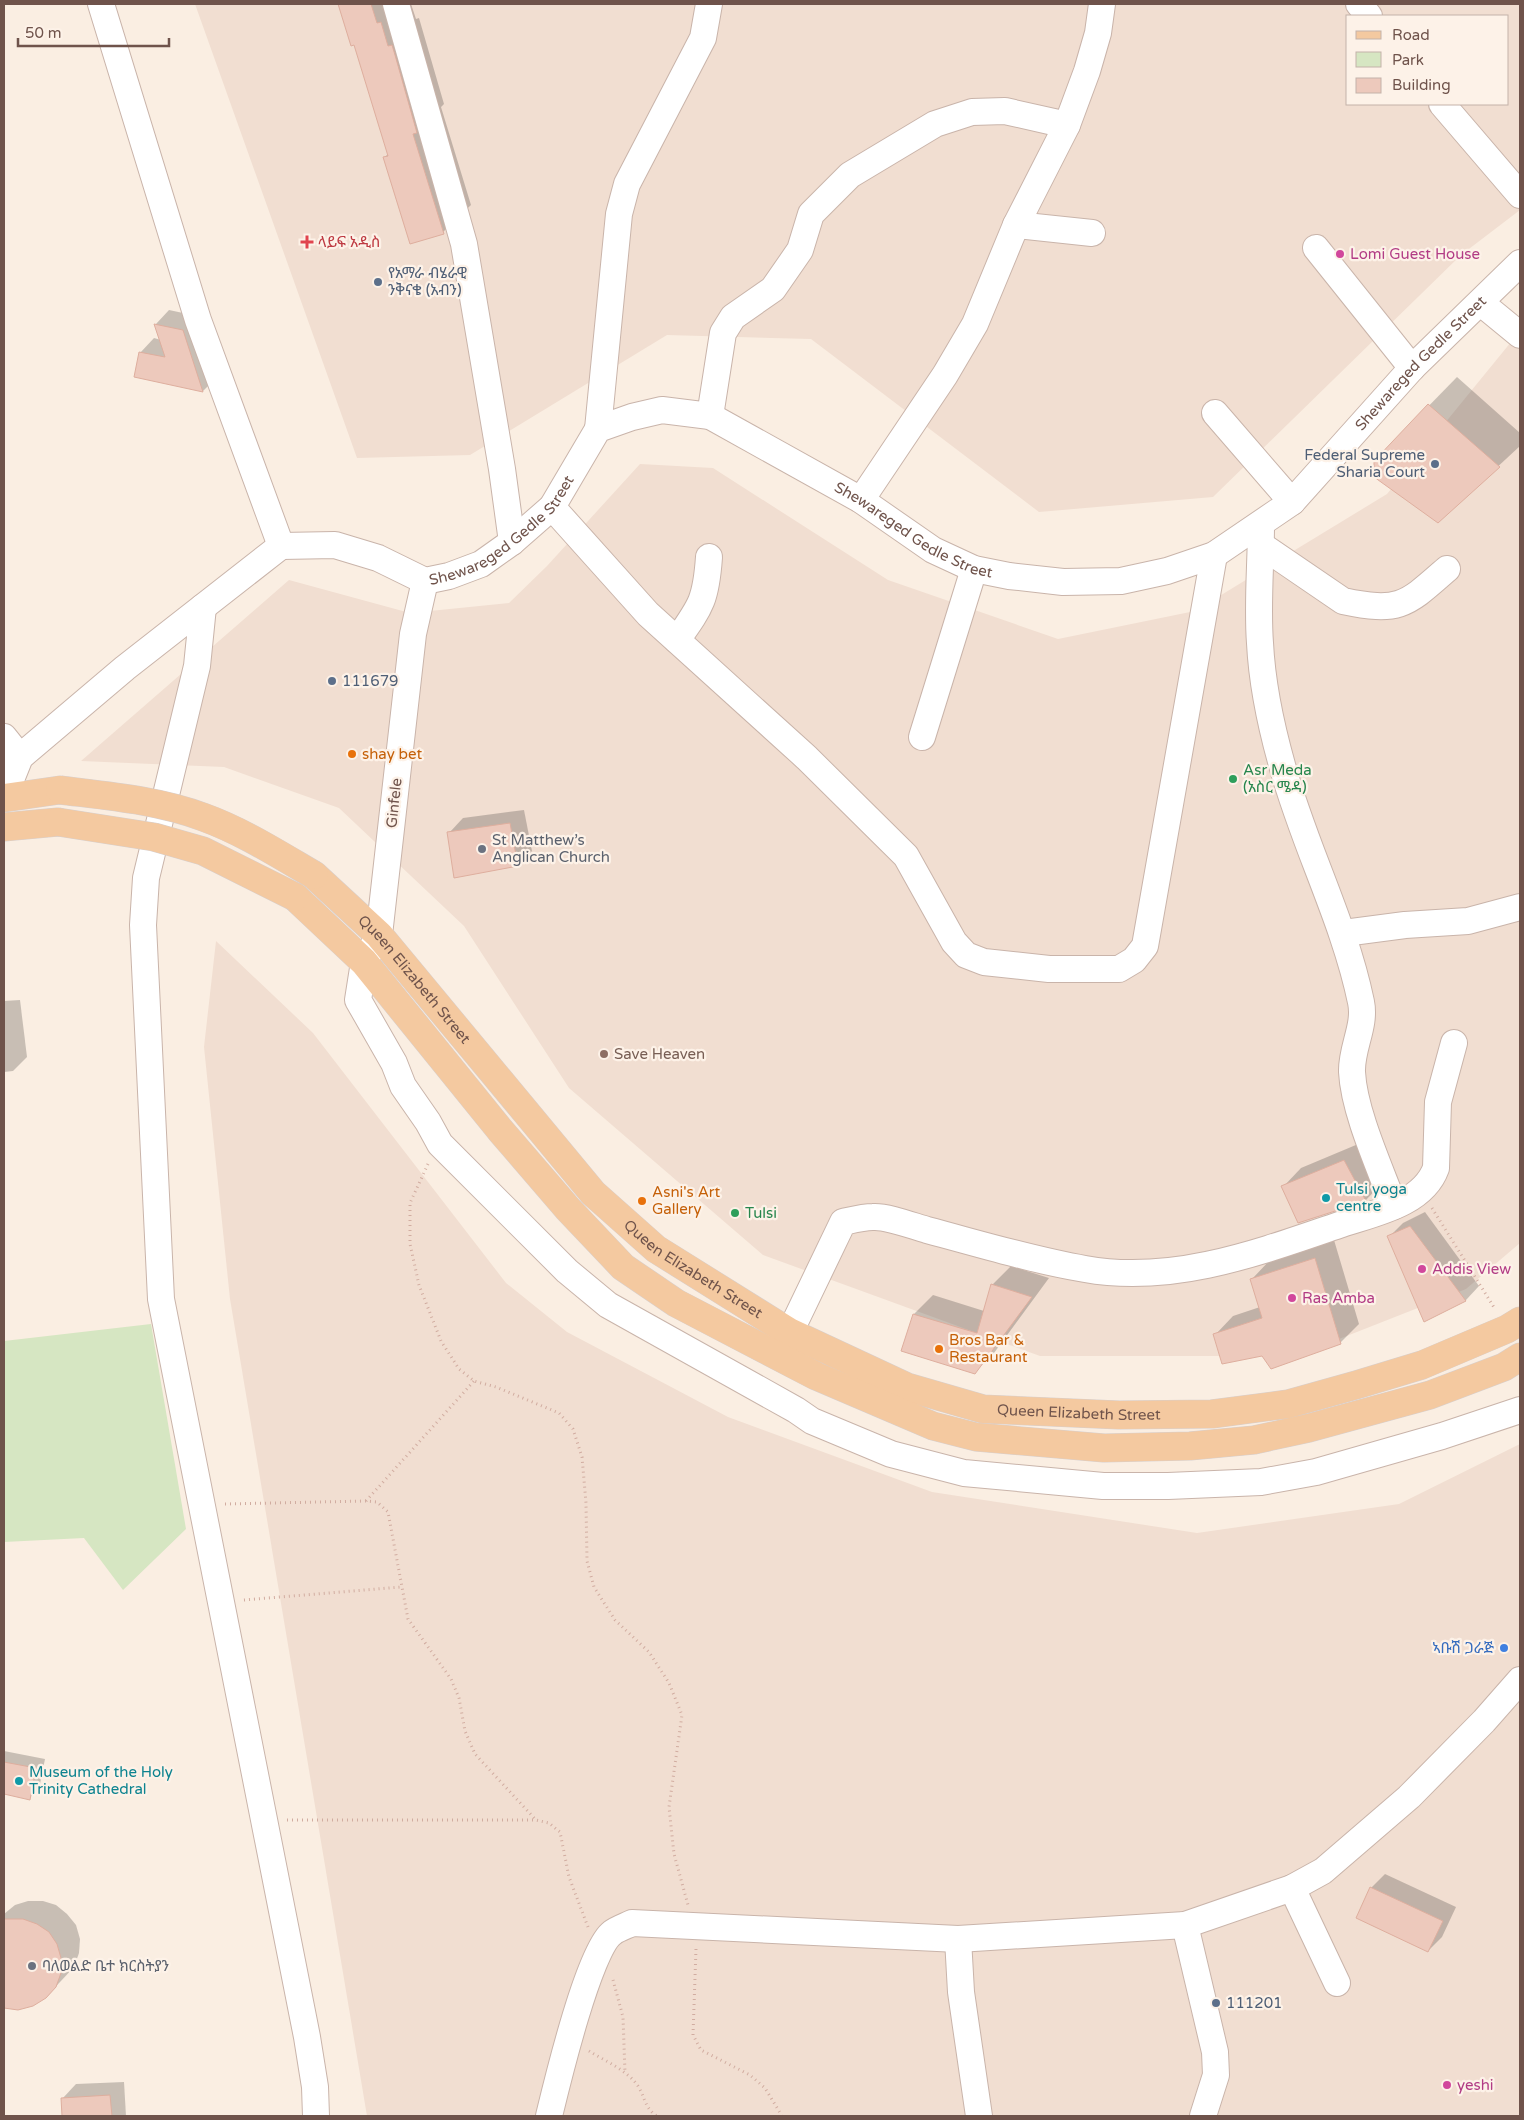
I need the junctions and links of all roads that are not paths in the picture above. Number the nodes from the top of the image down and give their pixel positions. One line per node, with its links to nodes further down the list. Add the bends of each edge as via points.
1 (101, 4): 25 (street, via 198,320)
2 (396, 4): 24 (street, via 464,244)
3 (709, 4): 19 (street, via 703,38 625,191 619,214)
4 (1102, 4): 8 (street, via 1098,33)
5 (1359, 4): 6 (street)
6 (1368, 15)
7 (1443, 105): 9 (street)
8 (1067, 125): 10 (street); 18 (street, via 1005,111 972,112 935,124 850,175 811,214 800,250 773,289 733,317 723,333)
9 (1520, 195)
10 (1016, 225): 11 (street); 20 (street, via 975,324 945,375)
11 (1092, 233)
12 (1316, 248): 16 (street)
13 (1520, 263): 14 (street, Shewareged Gedle Street)
14 (1481, 303): 15 (street); 16 (street, Shewareged Gedle Street)
15 (1520, 335)
16 (1412, 368): 21 (street, Shewareged Gedle Street)
17 (1215, 413): 21 (street)
18 (710, 416): 19 (street, Shewareged Gedle Street, via 662,410 632,416); 20 (street, Shewareged Gedle Street)
19 (598, 429): 22 (street, Shewareged Gedle Street)
20 (861, 500): 28 (street, Shewareged Gedle Street, via 933,550)
21 (1292, 502): 23 (street, Shewareged Gedle Street)
22 (552, 507): 24 (street, Shewareged Gedle Street); 32 (street, via 648,614)
23 (1260, 535): 26 (street, Shewareged Gedle Street); 29 (street, via 1343,602 1380,607 1400,605 1414,598); 38 (street, via 1260,643 1270,713 1282,766)
24 (512, 542): 30 (street, Shewareged Gedle Street, via 481,564)
25 (281, 546): 30 (street, Shewareged Gedle Street, via 335,544 378,558); 31 (street)
26 (1214, 555): 28 (street, Shewareged Gedle Street, via 1167,571 1121,581 1064,582); 32 (street, via 1145,946 1134,960 1119,969 1049,969 984,962 966,955 954,942 906,856 807,758)
27 (709, 558): 32 (street, via 707,588 702,604)
28 (974, 569): 33 (street)
29 (1447, 569)
30 (425, 582): 39 (street, Ginfele, via 413,634)
31 (203, 607): 34 (street); 52 (street, via 196,666 146,878 143,925 161,1299 307,2037 316,2087)
32 (677, 640)
33 (922, 738)
34 (12, 747): 35 (street)
35 (4, 798): 39 (main road, Queen Elizabeth Street, bridge, via 60,790 140,799 202,816 252,838 314,875)
36 (4, 827): 40 (main road, Queen Elizabeth Street, bridge, via 58,822 154,837 203,851 295,897)
37 (1520, 907): 38 (street, via 1468,921)
38 (1344, 933): 42 (street, via 1362,1004 1352,1073 1359,1107)
39 (379, 935): 40 (street); 44 (main road, Queen Elizabeth Street, via 593,1193 656,1249)
40 (364, 962): 44 (main road, Queen Elizabeth Street, via 500,1130 623,1267 676,1303); 46 (street, via 358,1000 394,1063 403,1086 440,1144 566,1271 608,1305 812,1421 890,1454 964,1473 1103,1486 1261,1482 1346,1464)
41 (1454, 1043): 42 (street, via 1438,1102 1433,1178 1420,1191)
42 (1394, 1206): 44 (street, via 1238,1259 1169,1271 1122,1273 1086,1270 1038,1259 874,1216 843,1222)
43 (1513, 1325): 44 (main road, Queen Elizabeth Street, via 1422,1365 1288,1404 1212,1414 1119,1415 983,1409 907,1387)
44 (784, 1344): 45 (main road, Queen Elizabeth Street, via 816,1376 933,1426 976,1437 1104,1448 1254,1440 1309,1428 1430,1395 1504,1367)
45 (1520, 1356)
46 (1520, 1410)
47 (1520, 1680): 48 (street, via 1484,1722 1409,1798 1323,1871)
48 (1292, 1888): 49 (street); 51 (street)
49 (1185, 1925): 50 (street); 55 (street, via 1216,2052 1216,2075)
50 (958, 1939): 53 (street, via 632,1923 611,1933 598,1952 569,2039); 54 (street, via 961,1992)
51 (1337, 1983)
52 (316, 2116)
53 (549, 2116)
54 (979, 2116)
55 (1204, 2116)

